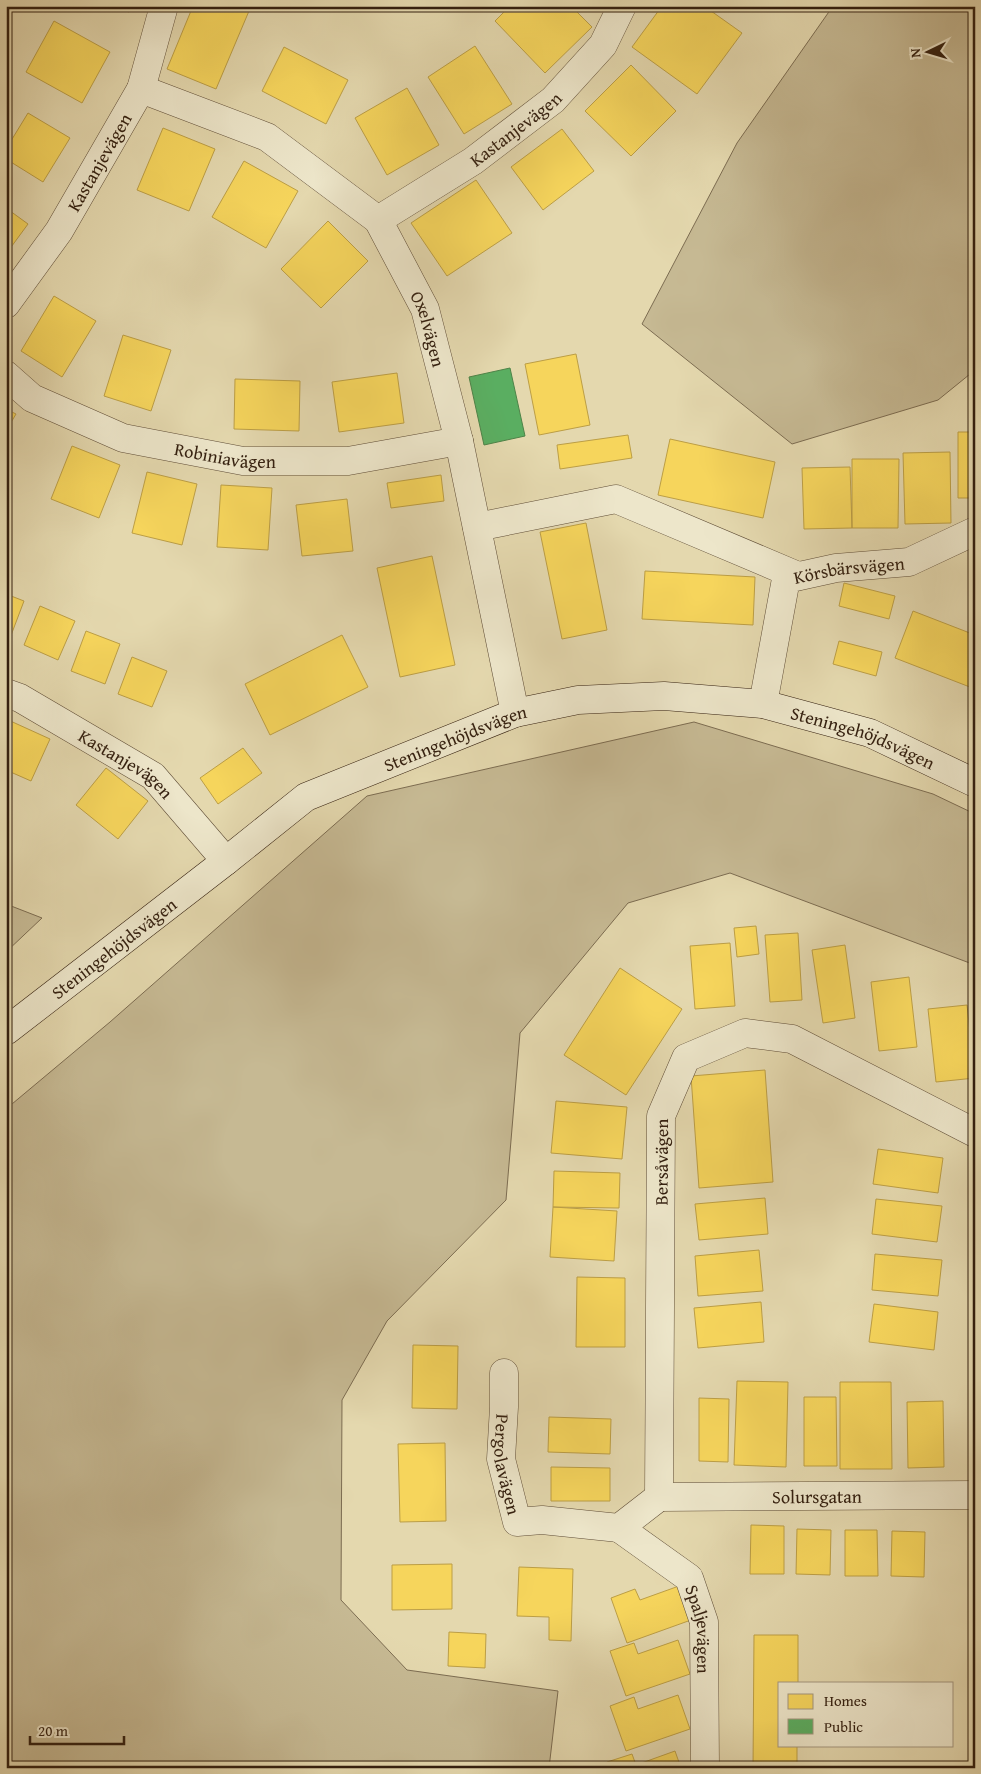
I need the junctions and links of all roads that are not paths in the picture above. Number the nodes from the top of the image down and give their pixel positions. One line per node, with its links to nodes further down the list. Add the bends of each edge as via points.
1 (164, 6): 3 (street, Kastanjevägen)
2 (622, 6): 4 (street, Kastanjevägen, via 603,45 553,100 474,161)
3 (140, 89): 4 (street, Oxelvägen, via 267,138); 5 (street, Kastanjevägen, via 59,231)
4 (378, 220): 7 (street, Oxelvägen, via 425,309)
5 (6, 304)
6 (6, 375): 7 (street, Robiniavägen, via 32,398 123,438 243,461 348,461)
7 (459, 441): 8 (street, Oxelvägen)
8 (477, 527): 10 (street, via 616,499); 13 (street, Oxelvägen)
9 (975, 531): 10 (street, Körsbärsvägen, via 909,562 836,568)
10 (798, 576): 12 (street, Körsbärsvägen, via 786,579)
11 (6, 693): 15 (street, Kastanjevägen, via 20,698 153,776)
12 (763, 704): 13 (street, Steningehöjdsvägen, via 664,696 578,700); 14 (street, Steningehöjdsvägen, via 870,733)
13 (515, 713): 15 (street, Steningehöjdsvägen, via 306,797)
14 (975, 783)
15 (226, 861): 16 (street, Steningehöjdsvägen)
16 (6, 1031)
17 (975, 1132): 21 (street, Bersåvägen, via 792,1039 745,1033 686,1058 661,1116)
18 (504, 1374): 22 (street, Pergolavägen, via 500,1459 517,1522 542,1520)
19 (975, 1474): 20 (street)
20 (974, 1494): 21 (street, Solursgatan)
21 (659, 1497): 22 (street)
22 (619, 1528): 23 (street, Spaljevägen, via 689,1578 704,1622)
23 (705, 1768)

